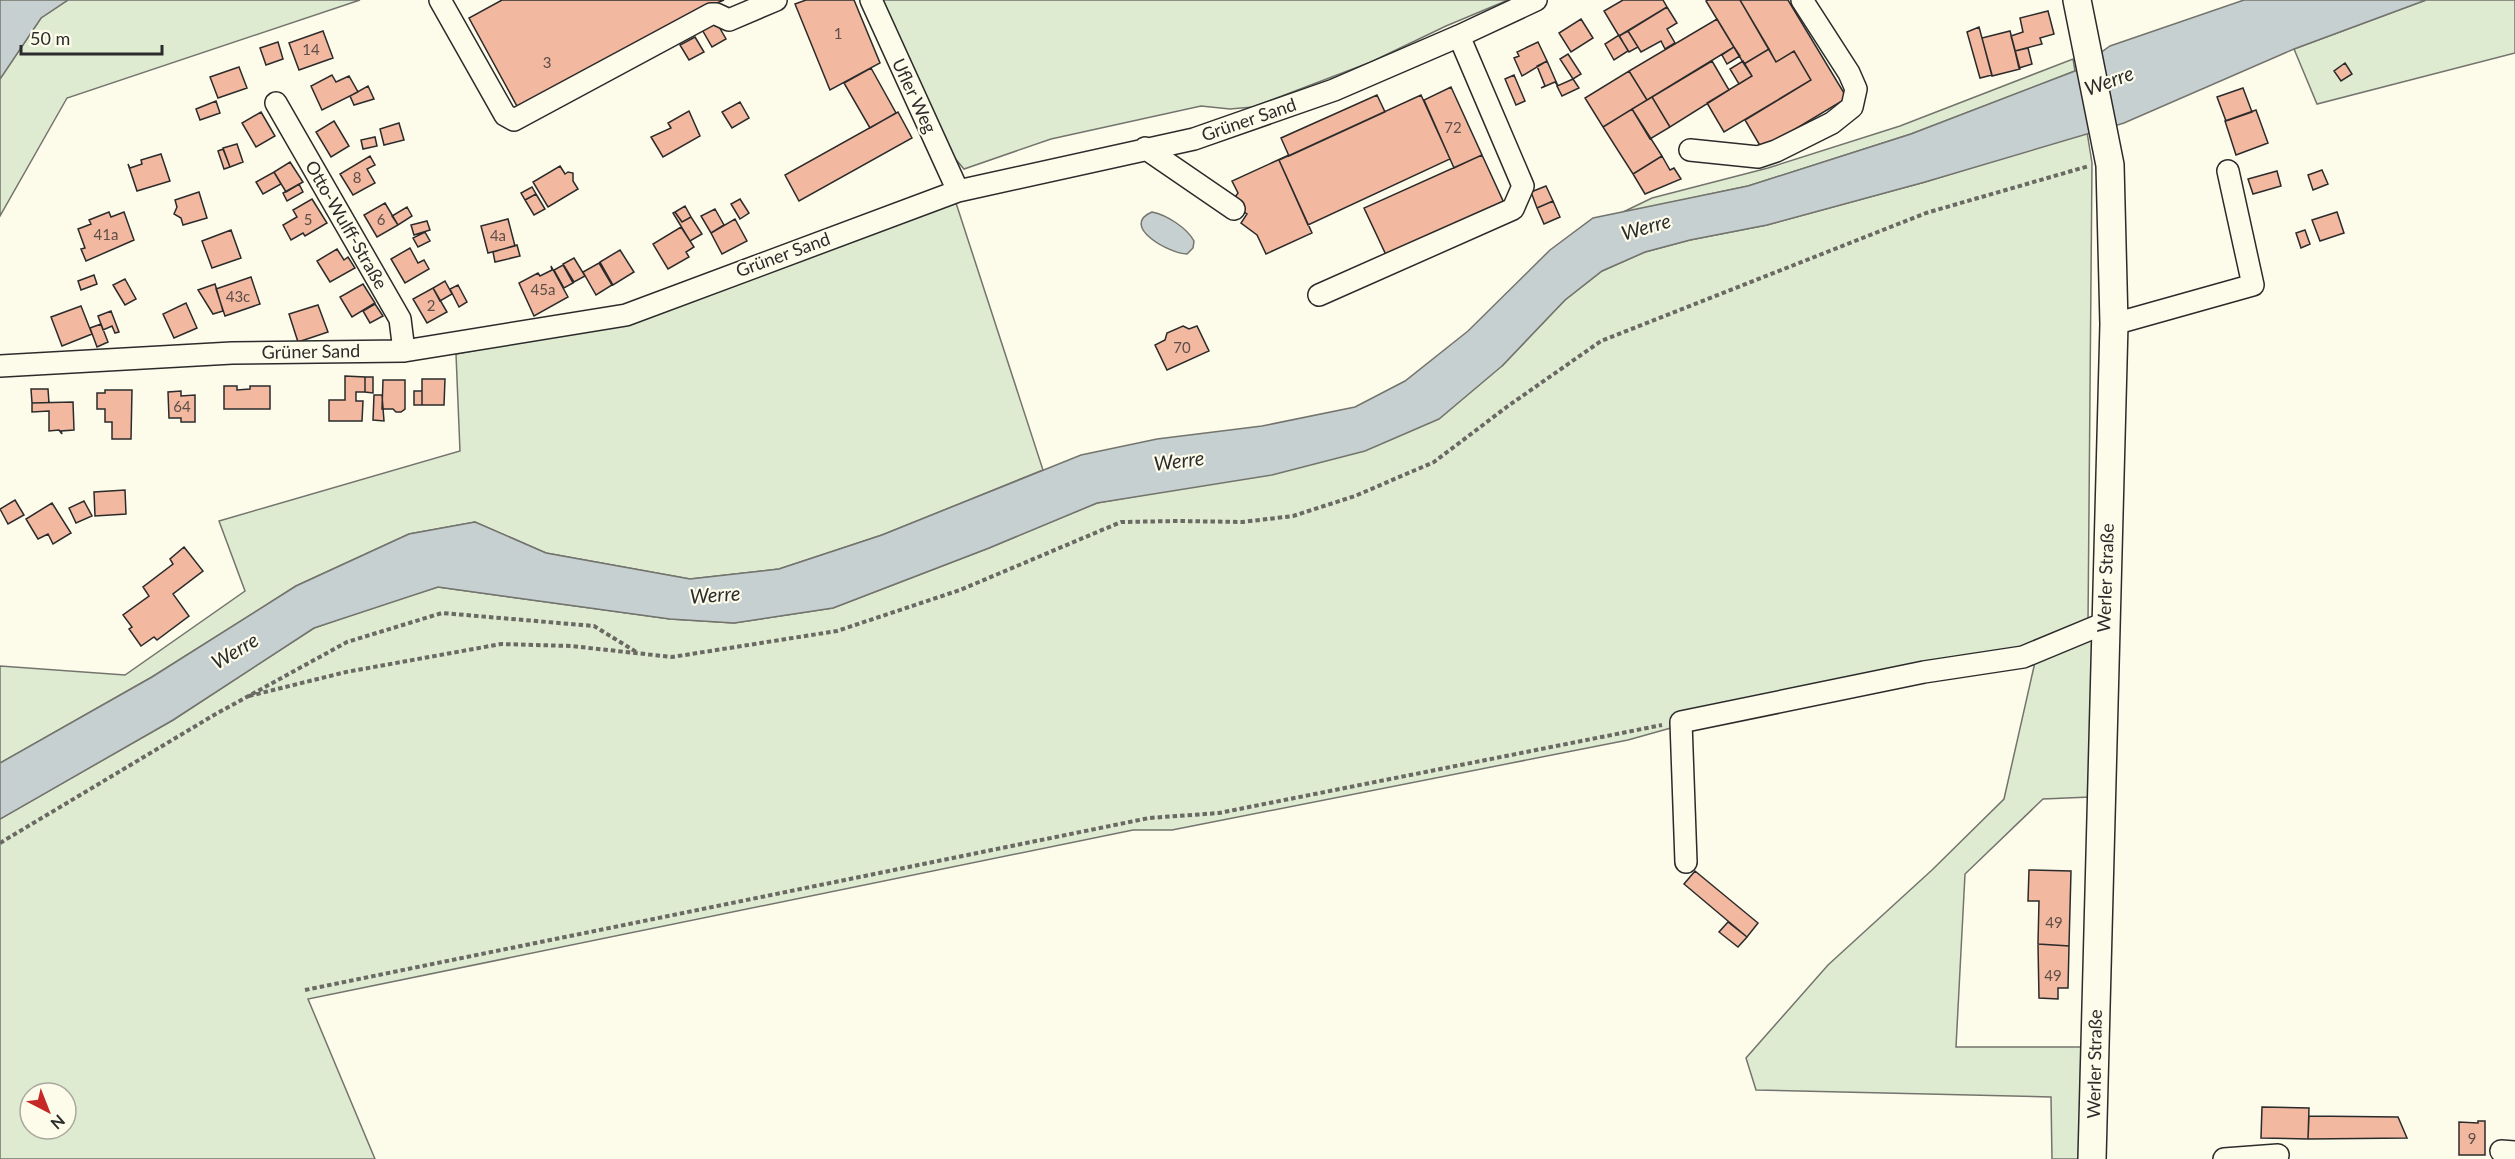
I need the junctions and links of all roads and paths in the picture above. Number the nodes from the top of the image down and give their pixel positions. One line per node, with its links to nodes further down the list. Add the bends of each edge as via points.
1 (440, 0): 2 (street, via 505,115 514,120 711,14 729,20)
2 (776, 0)
3 (870, 0): 13 (street, Ufler Weg)
4 (1536, 0): 7 (street, Grüner Sand)
5 (1802, 0): 10 (street, via 1853,81 1856,89 1852,107 1832,123 1758,157)
6 (2077, 0): 11 (main road, Werler Straße)
7 (1459, 36): 9 (street, Grüner Sand, via 1334,90 1194,139); 15 (street, via 1523,186 1513,208)
8 (276, 103): 17 (street, Otto-Wulff-Straße, via 400,319)
9 (1145, 148): 13 (street, Grüner Sand); 14 (street)
10 (1690, 150)
11 (2110, 165): 16 (main road, Werler Straße); 20 (path, via 2085,167 1926,213 1601,341 1434,462 1355,496 1293,516 1242,522 1121,522 960,590 837,631 672,657)
12 (2228, 171): 16 (street, via 2253,285)
13 (958, 191): 17 (street, Grüner Sand, via 626,315)
14 (1234, 209)
15 (1319, 295)
16 (2114, 324): 19 (main road, Werler Straße)
17 (404, 351): 18 (street, Grüner Sand, via 232,353)
18 (0, 366)
19 (2105, 623): 22 (street, via 2023,657 1924,672); 27 (main road, Werler Straße)
20 (640, 654): 21 (path, via 571,646 501,644 346,672); 21 (path, via 594,626 442,614 347,642)
21 (249, 696): 23 (path)
22 (1680, 722): 24 (street); 25 (path, via 1219,813 1137,820)
23 (0, 843)
24 (1686, 862)
25 (304, 990)
26 (2278, 1155): 28 (street)
27 (2092, 1159)
28 (2224, 1159)

